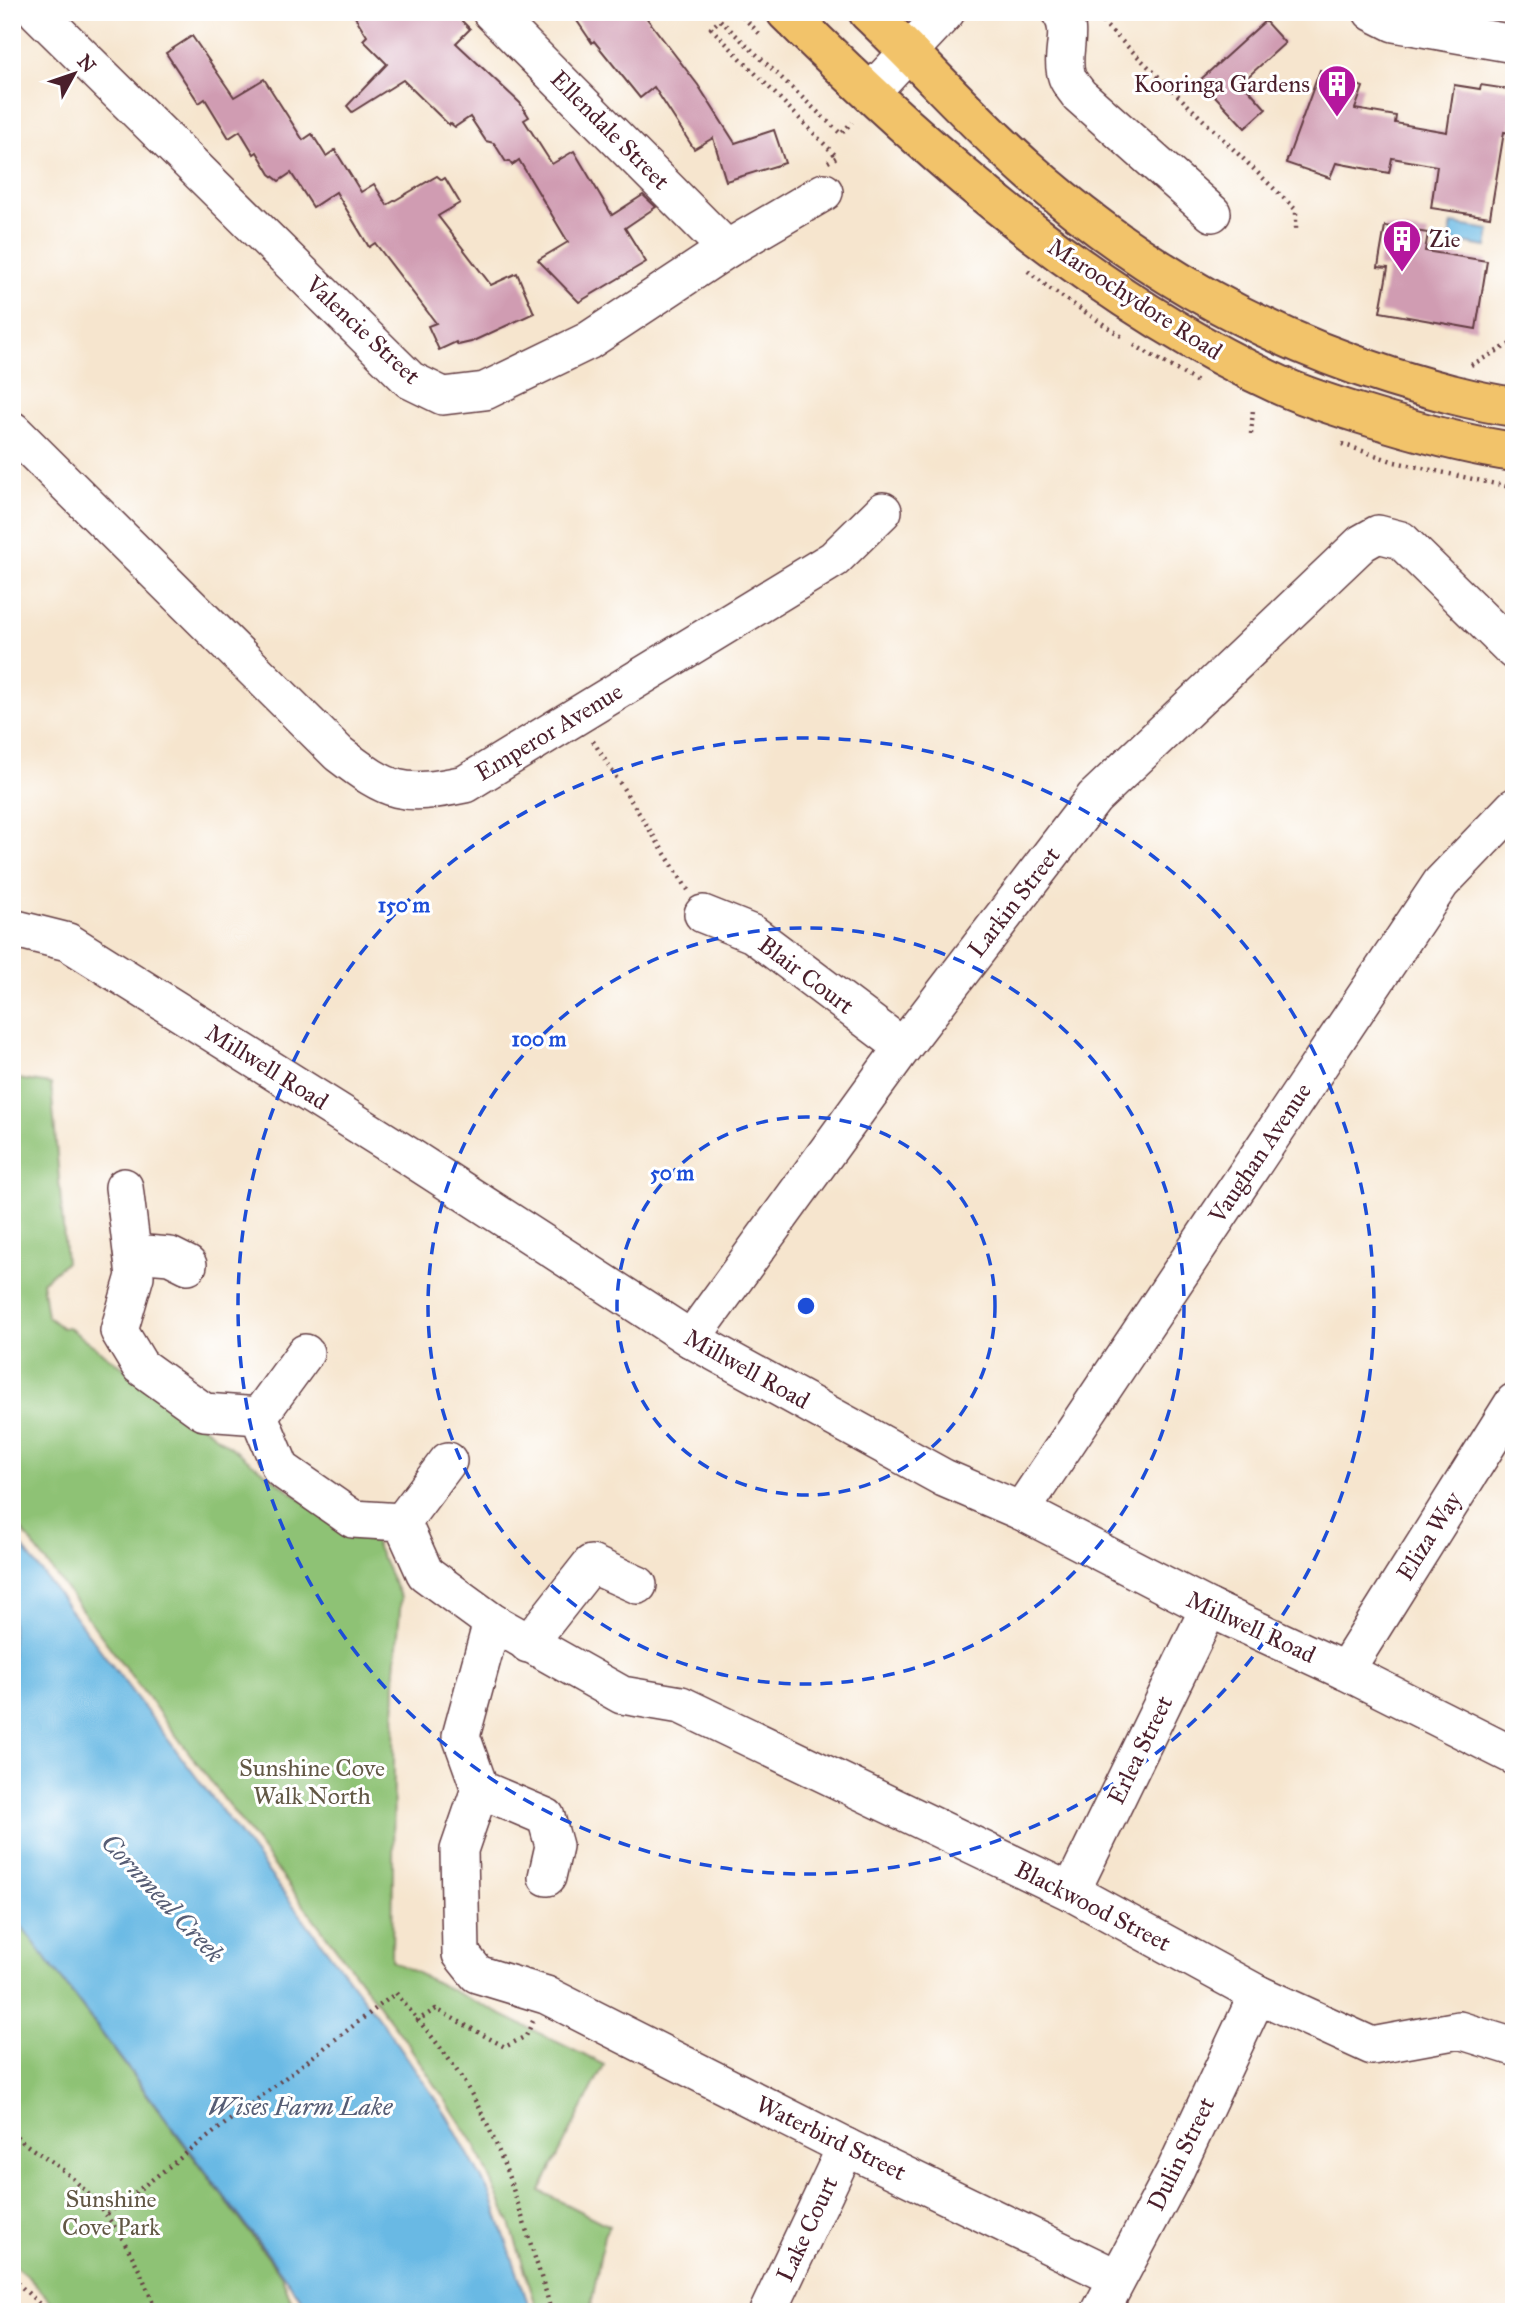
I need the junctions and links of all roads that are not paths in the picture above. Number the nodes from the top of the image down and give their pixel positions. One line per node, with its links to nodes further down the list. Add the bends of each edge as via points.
1 (37, 12): 13 (street, Valencie Street, via 410,380 443,396 485,391 588,341)
2 (491, 12): 13 (street, Ellendale Street)
3 (786, 12): 10 (main road, Maroochydore Road)
4 (868, 12): 9 (main road, Maroochydore Road)
5 (946, 12): 9 (street)
6 (1060, 12): 12 (street, via 1068,32 1067,78 1079,95)
7 (1372, 12): 8 (street, via 1394,23)
8 (1514, 44)
9 (908, 52): 10 (street); 14 (main road, Maroochydore Road, via 1034,174 1115,240 1166,274 1234,313 1354,365 1427,388)
10 (861, 108): 16 (main road, Maroochydore Road, via 958,170 1111,290 1223,357 1287,388 1360,414)
11 (824, 192): 13 (street, Valencie Street)
12 (1212, 213)
13 (727, 249)
14 (1514, 407)
15 (12, 430): 17 (street, Emperor Avenue, via 339,754 370,778 399,790 426,792 465,784 834,559)
16 (1514, 452)
17 (883, 511)
18 (1514, 651): 22 (street, Larkin Street, via 1401,540 1378,534 1362,543 1094,798)
19 (1514, 807): 31 (street, Vaughan Avenue, via 1441,883)
20 (703, 914): 22 (street, Blair Court, via 753,934)
21 (12, 928): 26 (street, Millwell Road, via 68,942)
22 (903, 1046): 26 (street, Larkin Street)
23 (124, 1187): 24 (street)
24 (133, 1253): 25 (street, via 170,1256); 29 (street, via 135,1276 119,1331 140,1366 204,1412)
25 (188, 1265)
26 (691, 1339): 31 (street, Millwell Road, via 944,1478)
27 (305, 1353): 29 (street)
28 (1514, 1402): 37 (street, Eliza Way)
29 (259, 1416): 32 (street, via 281,1469 353,1518)
30 (448, 1461): 32 (street)
31 (1021, 1511): 34 (street, Millwell Road)
32 (402, 1522): 35 (street, Blackwood Street, via 425,1573)
33 (638, 1585): 36 (street, via 591,1564)
34 (1209, 1608): 37 (street, Millwell Road); 41 (street, Erlea Street)
35 (492, 1622): 36 (street, Blackwood Street); 39 (street, via 461,1736)
36 (528, 1644): 41 (street, Blackwood Street, via 622,1695 681,1705)
37 (1345, 1671): 38 (street, Millwell Road)
38 (1514, 1756)
39 (480, 1789): 40 (street, via 546,1817 554,1846); 44 (street, Waterbird Street, via 459,1850 461,1954 477,1974 546,1995)
40 (547, 1878)
41 (1071, 1892): 42 (street, Blackwood Street)
42 (1258, 1994): 43 (street, Blackwood Street, via 1372,2046 1460,2029); 45 (street, Dulin Street, via 1175,2171)
43 (1514, 2047)
44 (846, 2147): 45 (street, Waterbird Street); 46 (street, Lake Court)
45 (1117, 2278): 47 (street, Dulin Street)
46 (768, 2312)
47 (1100, 2312)

